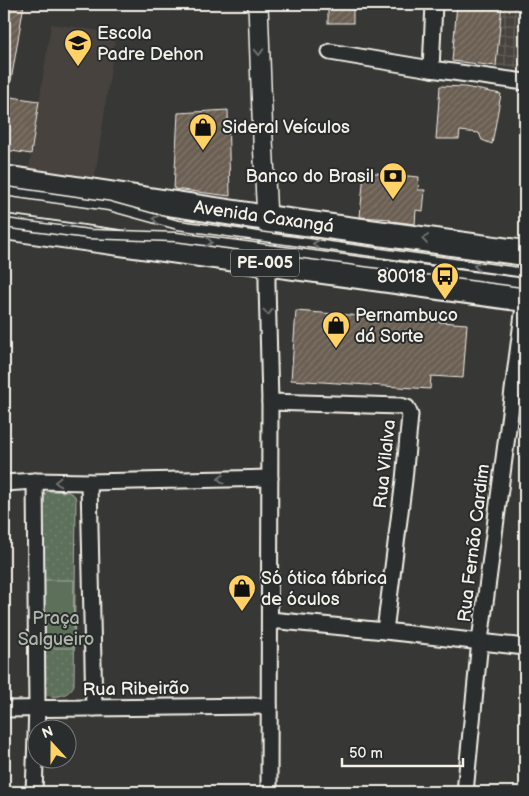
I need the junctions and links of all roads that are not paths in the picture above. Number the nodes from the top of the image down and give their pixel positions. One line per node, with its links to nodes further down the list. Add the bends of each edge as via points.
1 (258, 4): 8 (street, one-way to 8)
2 (434, 4): 4 (street)
3 (330, 52): 4 (street)
4 (431, 69): 5 (street)
5 (525, 82)
6 (4, 178): 8 (main road, Avenida Caxangá)
7 (4, 191): 12 (lane, one-way to 7, bridge, via 178,225 109,206)
8 (267, 218): 10 (main road, Avenida Caxangá, one-way to 8); 11 (street)
9 (4, 225): 11 (main road, PE-005); 13 (lane, one-way to 13, bridge, via 89,234 176,237)
10 (525, 254)
11 (268, 264): 14 (main road, PE-005); 15 (street, one-way to 15)
12 (525, 273)
13 (525, 283)
14 (525, 299): 22 (street, Rua Fernão Cardim)
15 (270, 402): 16 (street); 21 (street, Rua Vilalva, via 408,408 410,415)
16 (270, 478): 18 (street, one-way to 18); 20 (street)
17 (35, 481): 18 (street, one-way to 17); 19 (street); 25 (street)
18 (89, 482): 26 (street)
19 (4, 483)
20 (270, 620): 21 (street); 24 (street)
21 (385, 631): 22 (street)
22 (480, 641): 23 (street); 30 (street, Rua Fernão Cardim)
23 (525, 646)
24 (269, 706): 26 (street, Rua Ribeirão); 29 (street)
25 (37, 708): 26 (street, Rua Ribeirão); 27 (street, Rua Ribeirão); 28 (street)
26 (94, 708)
27 (4, 709)
28 (34, 792)
29 (269, 792)
30 (465, 792)

